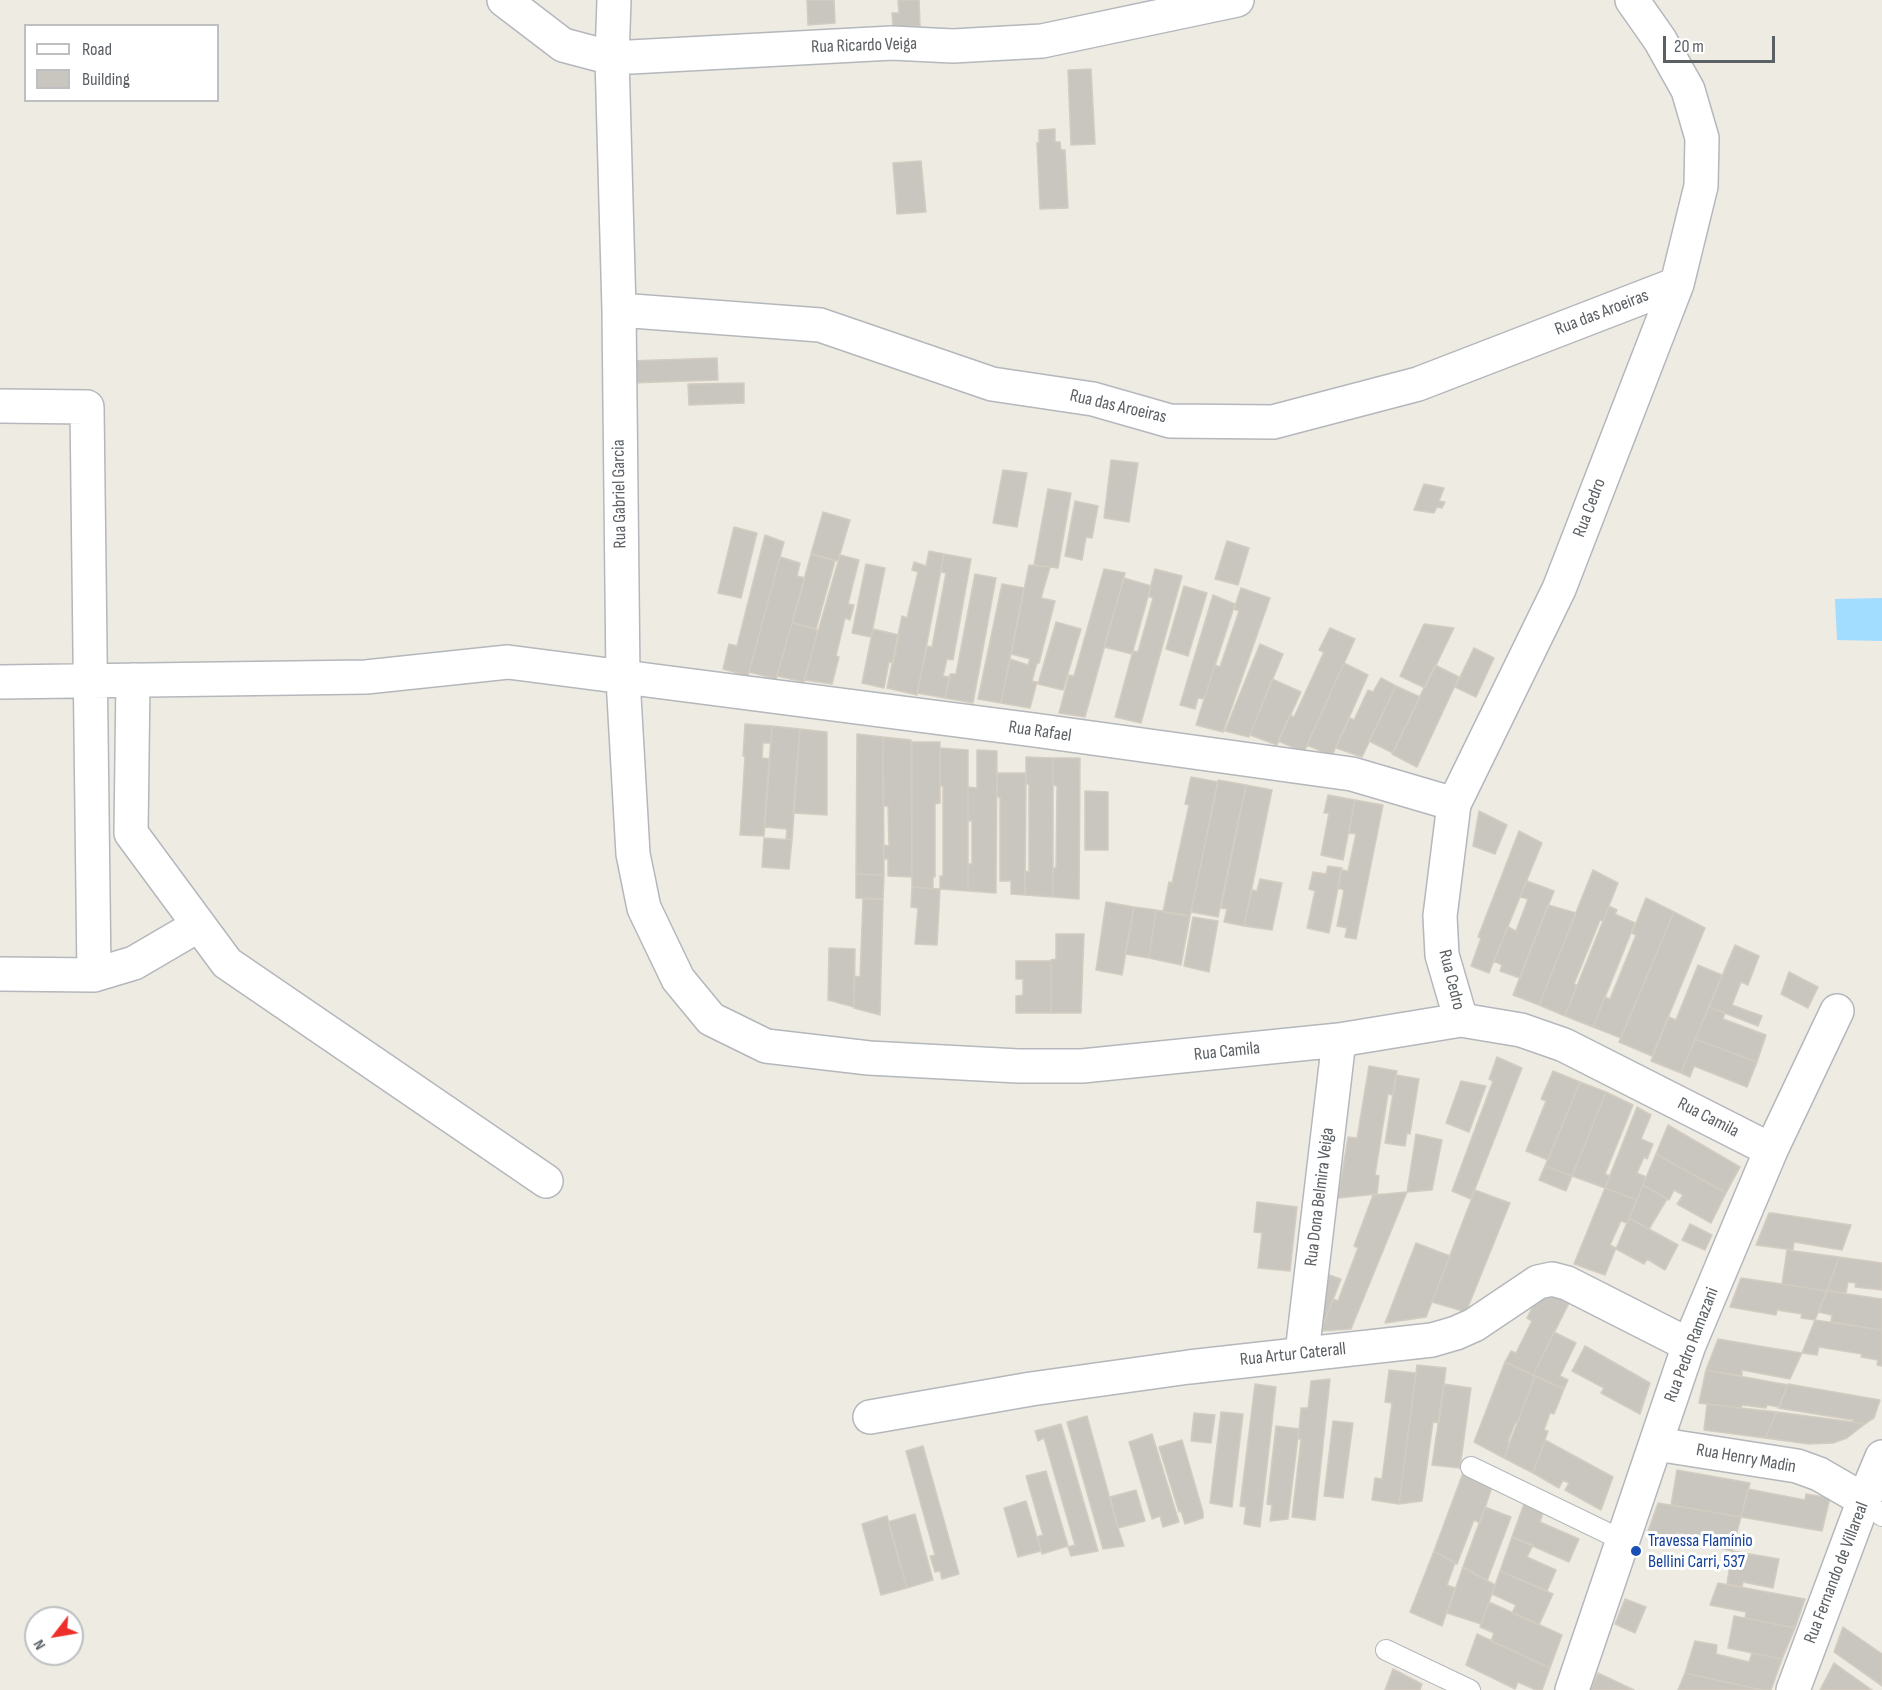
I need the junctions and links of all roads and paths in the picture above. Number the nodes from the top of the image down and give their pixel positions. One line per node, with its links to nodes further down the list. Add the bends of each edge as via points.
1 (504, 0): 5 (street, Rua Ricardo Veiga, via 563,45)
2 (614, 0): 5 (street, Rua Gabriel Garcia)
3 (1237, 0): 5 (street, Rua Ricardo Veiga, via 1042,41 953,46 892,43)
4 (1632, 0): 6 (street, Rua Cedro, via 1689,90 1702,138 1701,186)
5 (612, 58): 7 (street, Rua Gabriel Garcia)
6 (1677, 284): 7 (street, Rua das Aroeiras, via 1418,384 1273,423 1170,421 1093,399 992,384 820,325); 14 (street, Rua Cedro, via 1559,589)
7 (619, 310): 9 (street, Rua Gabriel Garcia)
8 (0, 406): 11 (street, via 87,407)
9 (623, 679): 10 (street, Rua Rafael, via 508,662 366,678); 14 (street, Rua Rafael, via 1352,774); 19 (street, Rua Gabriel Garcia, via 633,854 644,908)
10 (133, 680): 11 (street, Rua Rafael); 15 (street)
11 (90, 681): 12 (street, Rua Rafael); 13 (street)
12 (0, 682)
13 (91, 762): 15 (street); 18 (street)
14 (1454, 804): 21 (street, Rua Cedro, via 1440,916 1443,955)
15 (131, 806): 16 (street, via 131,833)
16 (199, 925): 18 (street, via 134,963); 24 (street, via 227,963)
17 (0, 974): 18 (street)
18 (94, 975)
19 (678, 979): 22 (street, Rua Camila, via 711,1019 766,1046 869,1058 1082,1066)
20 (1837, 1011): 23 (street, Rua Pedro Ramazani)
21 (1461, 1020): 22 (street, Rua Camila); 23 (street, Rua Camila, via 1521,1030 1564,1045)
22 (1339, 1040): 26 (street, Rua Dona Belmira Veiga)
23 (1771, 1150): 25 (street, Rua Pedro Ramazani)
24 (546, 1181)
25 (1689, 1345): 26 (street, Rua Artur Caterall, via 1552,1279 1538,1282 1456,1334 1432,1340); 28 (street, Rua Pedro Ramazani)
26 (1302, 1353): 27 (street, Rua Artur Caterall, via 1031,1389)
27 (870, 1417)
28 (1656, 1444): 31 (street, Rua Henry Madin, via 1797,1466 1819,1474); 32 (street, Rua Pedro Ramazani)
29 (1882, 1456): 31 (street, Rua Fernando de Villareal)
30 (1471, 1467): 32 (lane)
31 (1873, 1508): 36 (street, Rua Fernando de Villareal)
32 (1624, 1541): 35 (street, Rua Pedro Ramazani)
33 (1386, 1650): 34 (lane)
34 (1470, 1690)
35 (1572, 1690)
36 (1793, 1690)

